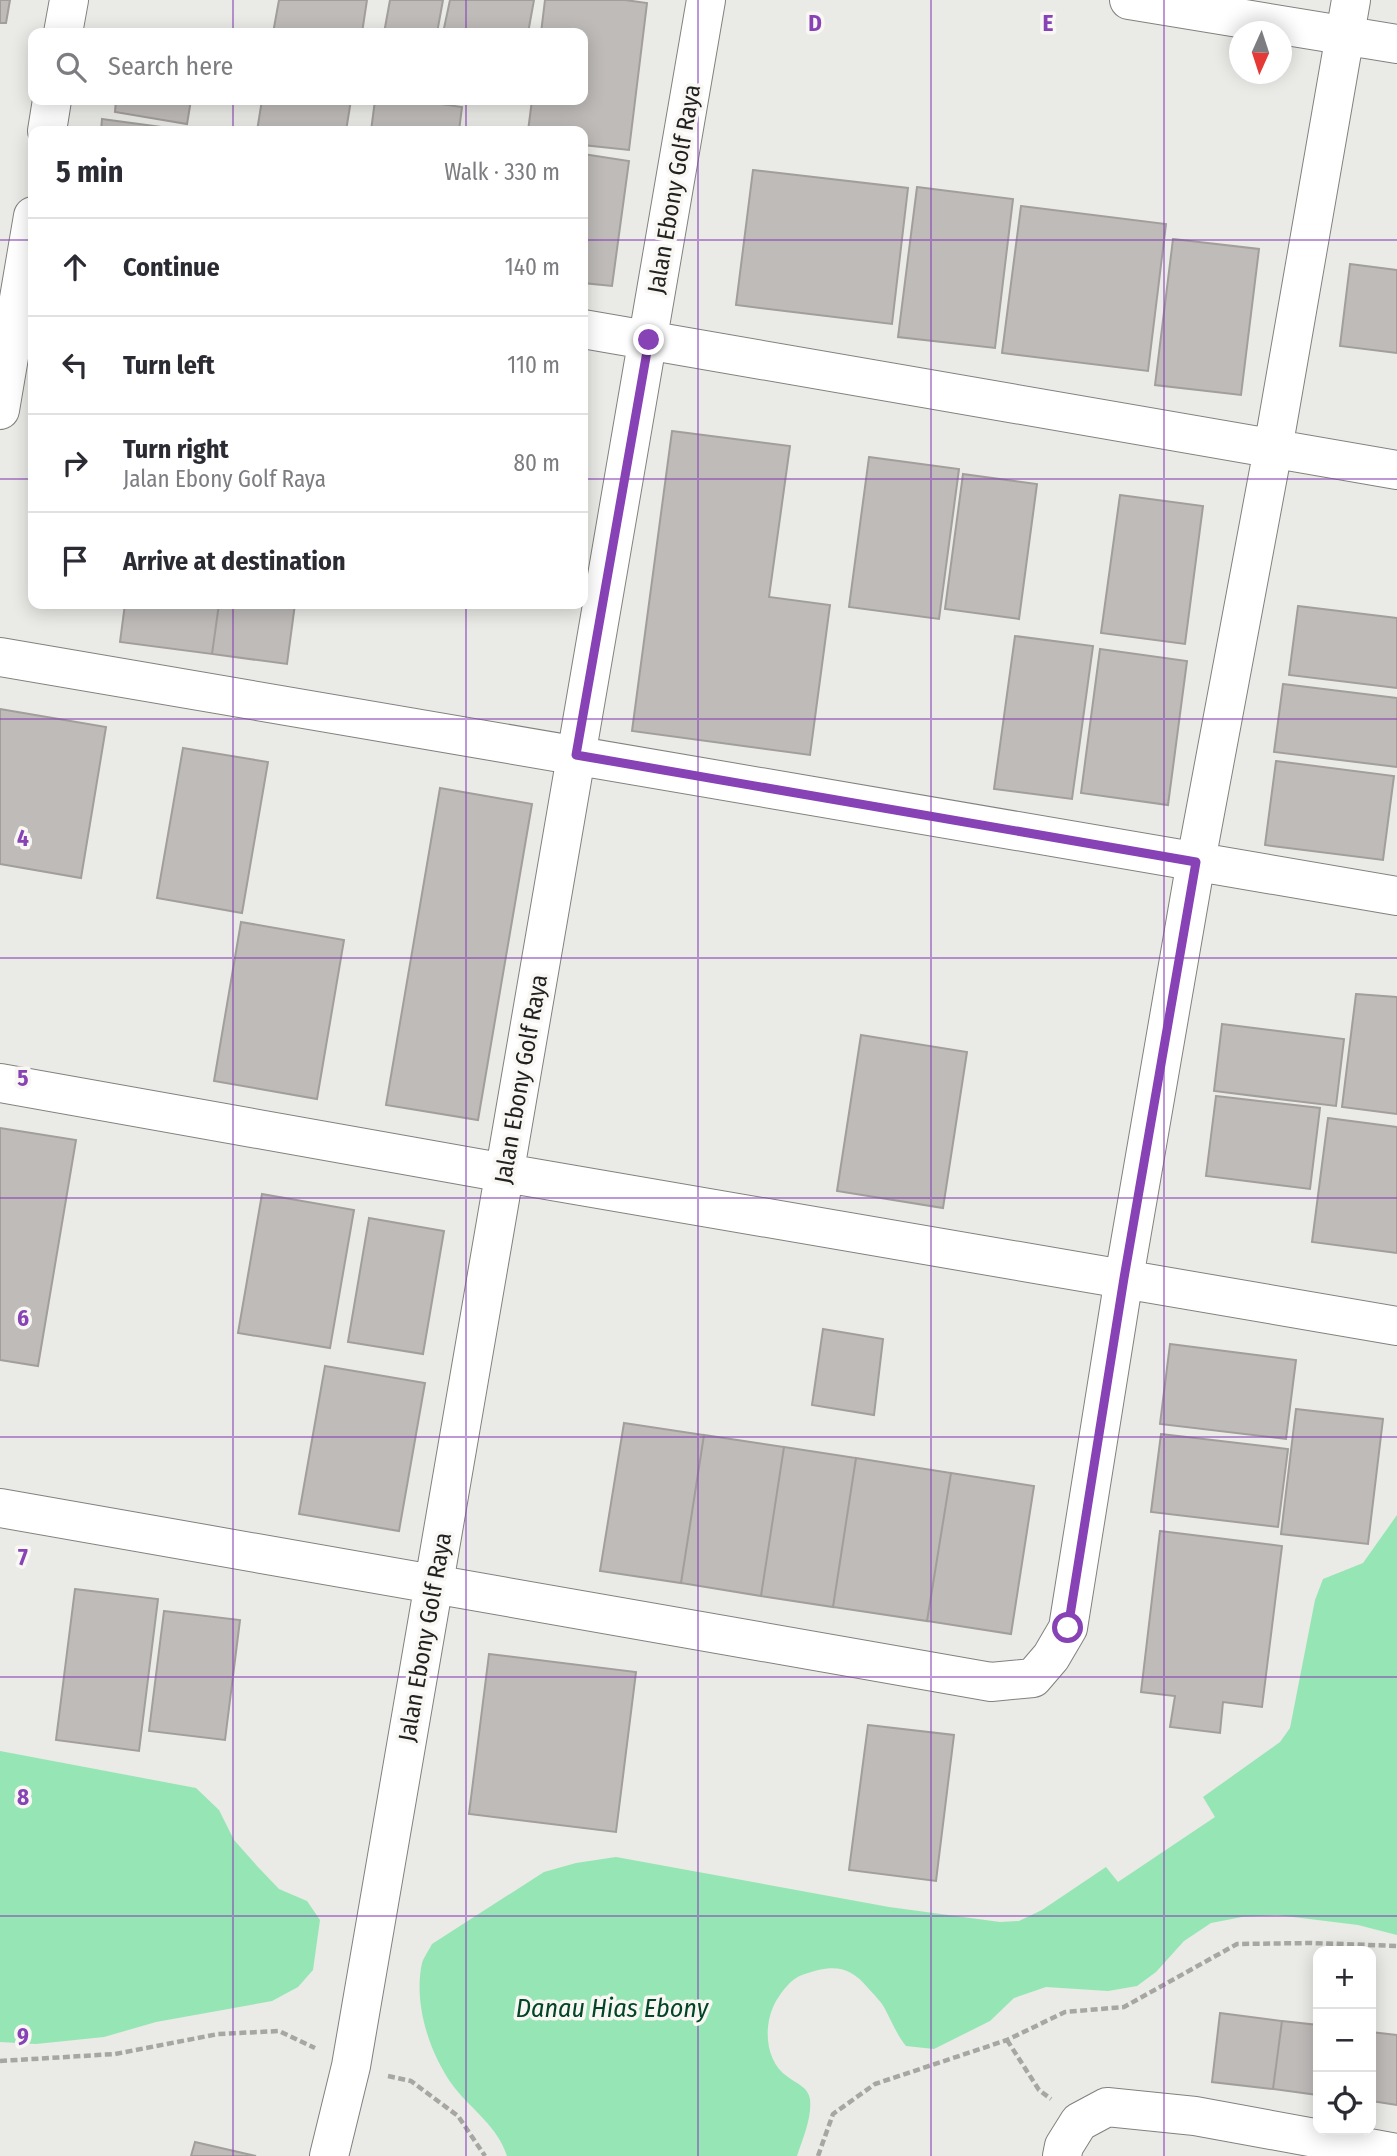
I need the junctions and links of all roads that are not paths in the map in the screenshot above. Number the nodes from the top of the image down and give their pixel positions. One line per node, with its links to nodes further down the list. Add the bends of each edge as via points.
1 (69, 0): 5 (street)
2 (706, 0): 11 (street, Jalan Ebony Golf Raya)
3 (1129, 0): 4 (street)
4 (1348, 18): 6 (street); 13 (street)
5 (64, 28)
6 (1397, 44)
7 (51, 105): 8 (street)
8 (48, 126)
9 (24, 227): 12 (street)
10 (588, 330): 11 (street)
11 (649, 340): 13 (street); 16 (street, Jalan Ebony Golf Raya)
12 (0, 410)
13 (1273, 449): 14 (street); 17 (street)
14 (1397, 470)
15 (0, 657): 16 (street)
16 (576, 755): 17 (street); 20 (street, Jalan Ebony Golf Raya)
17 (1196, 862): 18 (street); 21 (street)
18 (1397, 896)
19 (0, 1083): 20 (street)
20 (505, 1173): 21 (street); 24 (street, Jalan Ebony Golf Raya)
21 (1124, 1278): 22 (street); 24 (street, via 1068,1628 1033,1678 991,1682)
22 (1397, 1326)
23 (0, 1508): 24 (street)
24 (434, 1584): 26 (street, Jalan Ebony Golf Raya, via 351,2066)
25 (1397, 2153): 27 (street, via 1195,2116 1107,2107 1079,2122)
26 (329, 2156)
27 (1062, 2156)

